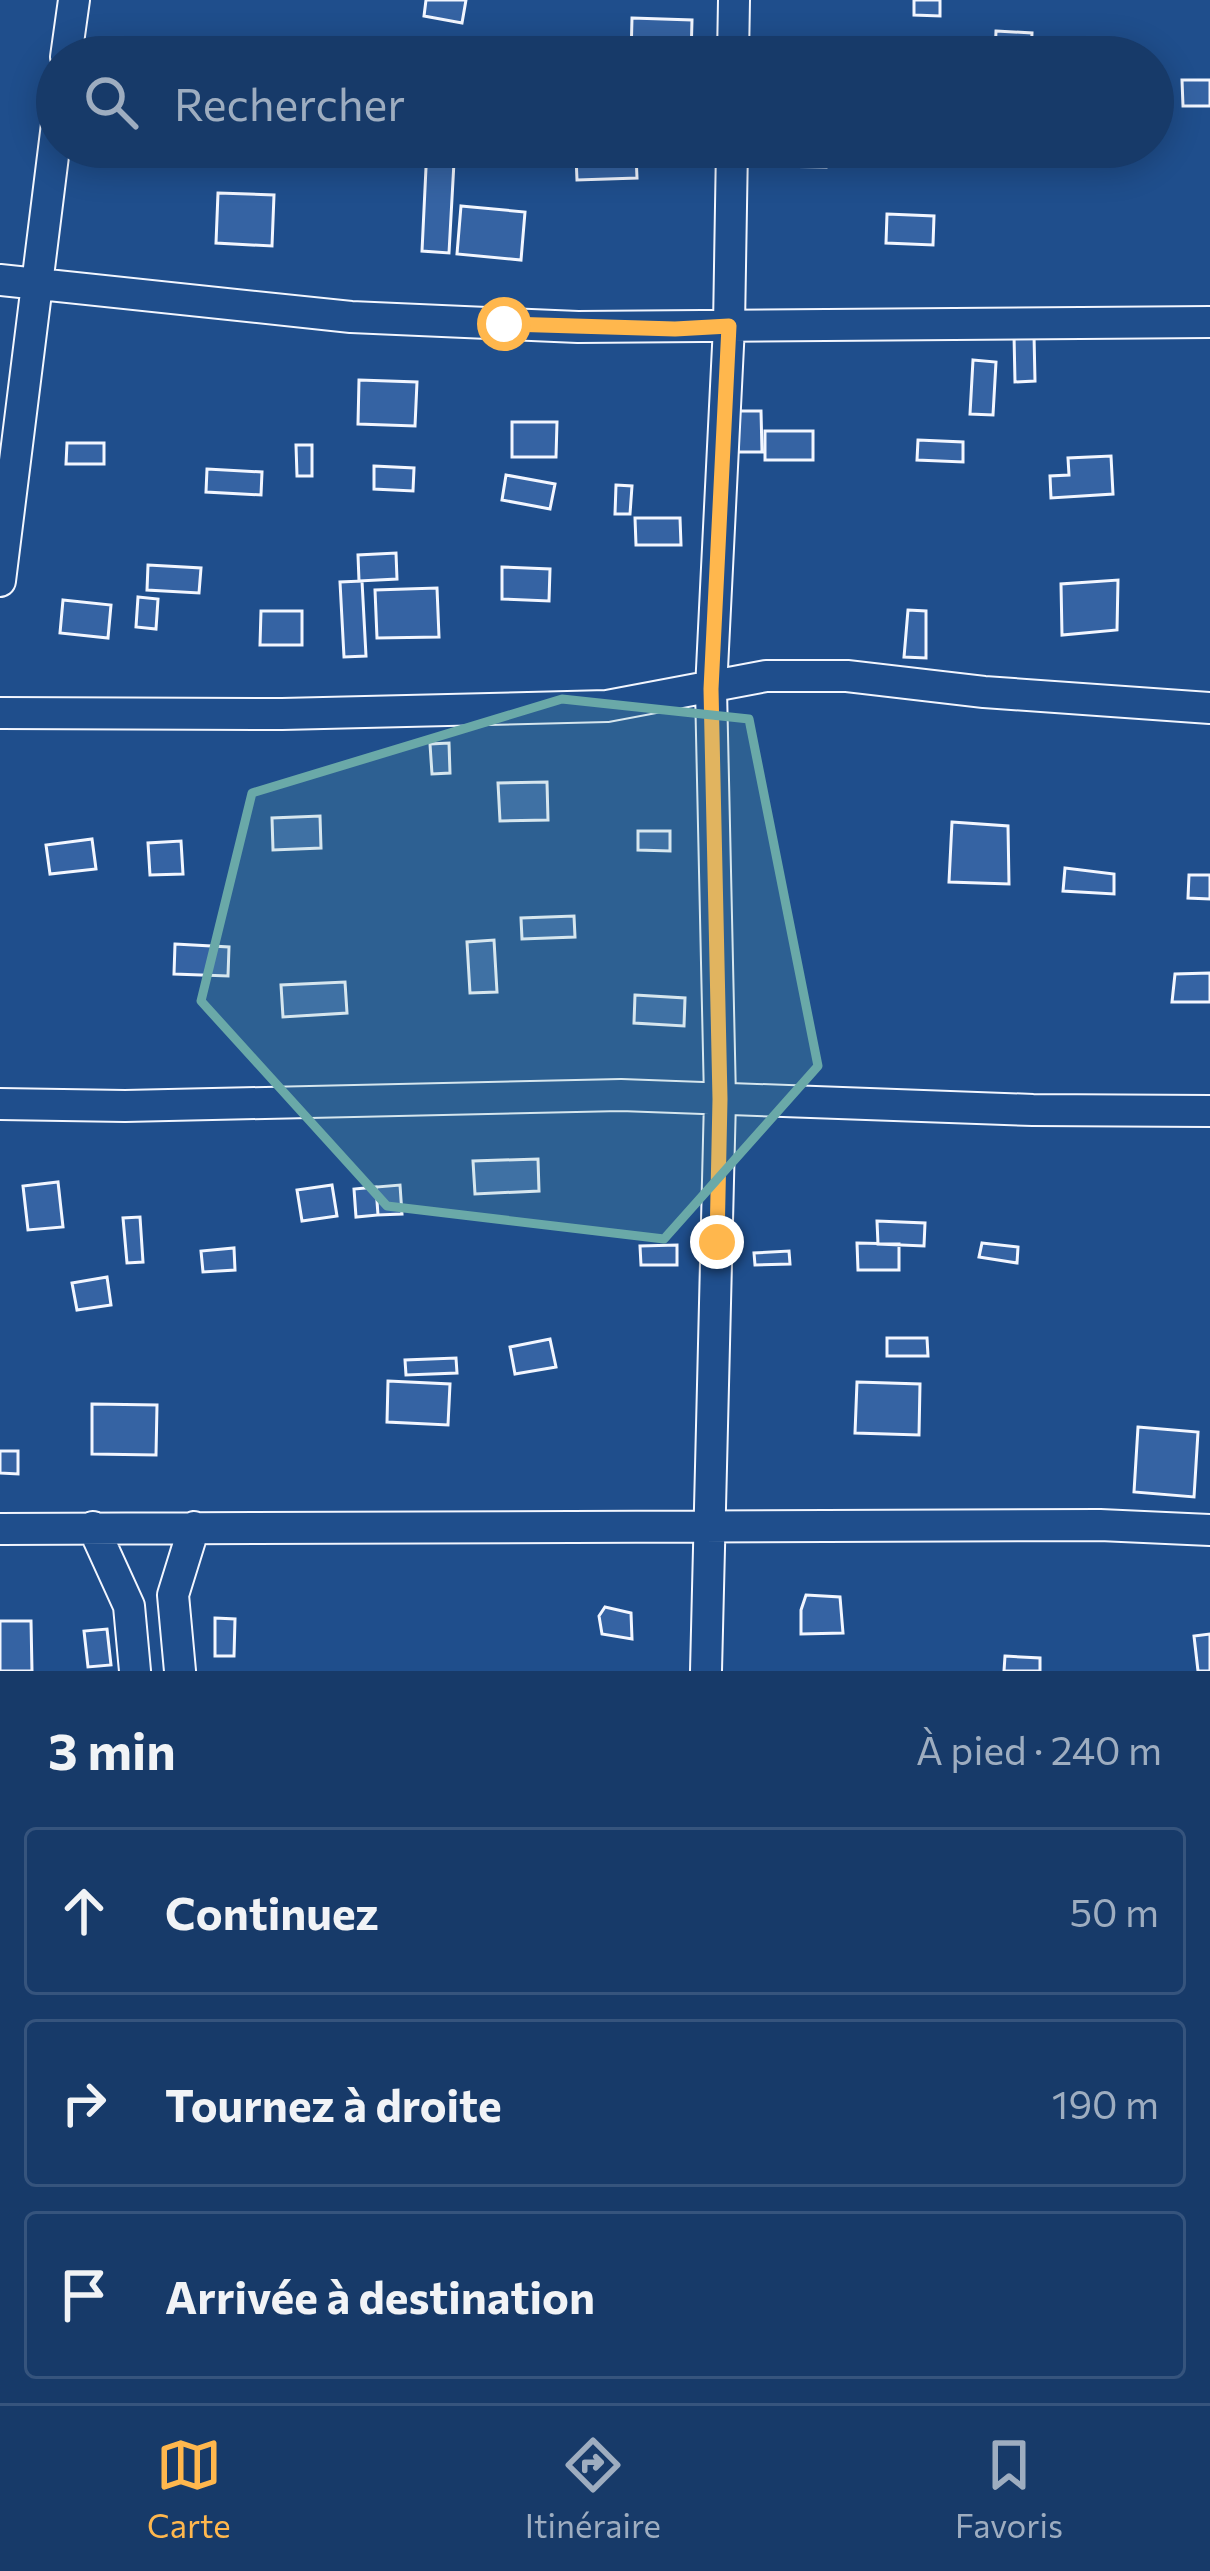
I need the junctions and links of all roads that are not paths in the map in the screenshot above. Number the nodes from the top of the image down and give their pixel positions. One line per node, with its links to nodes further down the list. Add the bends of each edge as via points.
1 (74, 0): 3 (street)
2 (734, 0): 4 (street)
3 (69, 36)
4 (733, 36)
5 (51, 168): 8 (street)
6 (732, 168): 10 (street)
7 (0, 280): 8 (street)
8 (35, 286): 10 (street, via 351,317); 11 (street)
9 (1210, 322): 10 (street)
10 (729, 326): 13 (street)
11 (7, 458): 12 (street)
12 (0, 581)
13 (711, 689): 14 (street, via 766,676 847,676); 15 (street, via 608,706); 16 (street)
14 (1210, 708)
15 (0, 713)
16 (720, 1099): 17 (street); 18 (street); 22 (street)
17 (0, 1104)
18 (1210, 1111)
19 (93, 1527): 20 (street); 21 (street); 24 (street, via 129,1606)
20 (194, 1527): 22 (street); 25 (street, via 173,1595)
21 (0, 1529)
22 (711, 1529): 23 (street); 26 (street)
23 (1210, 1530)
24 (135, 1671)
25 (180, 1671)
26 (706, 1671)

